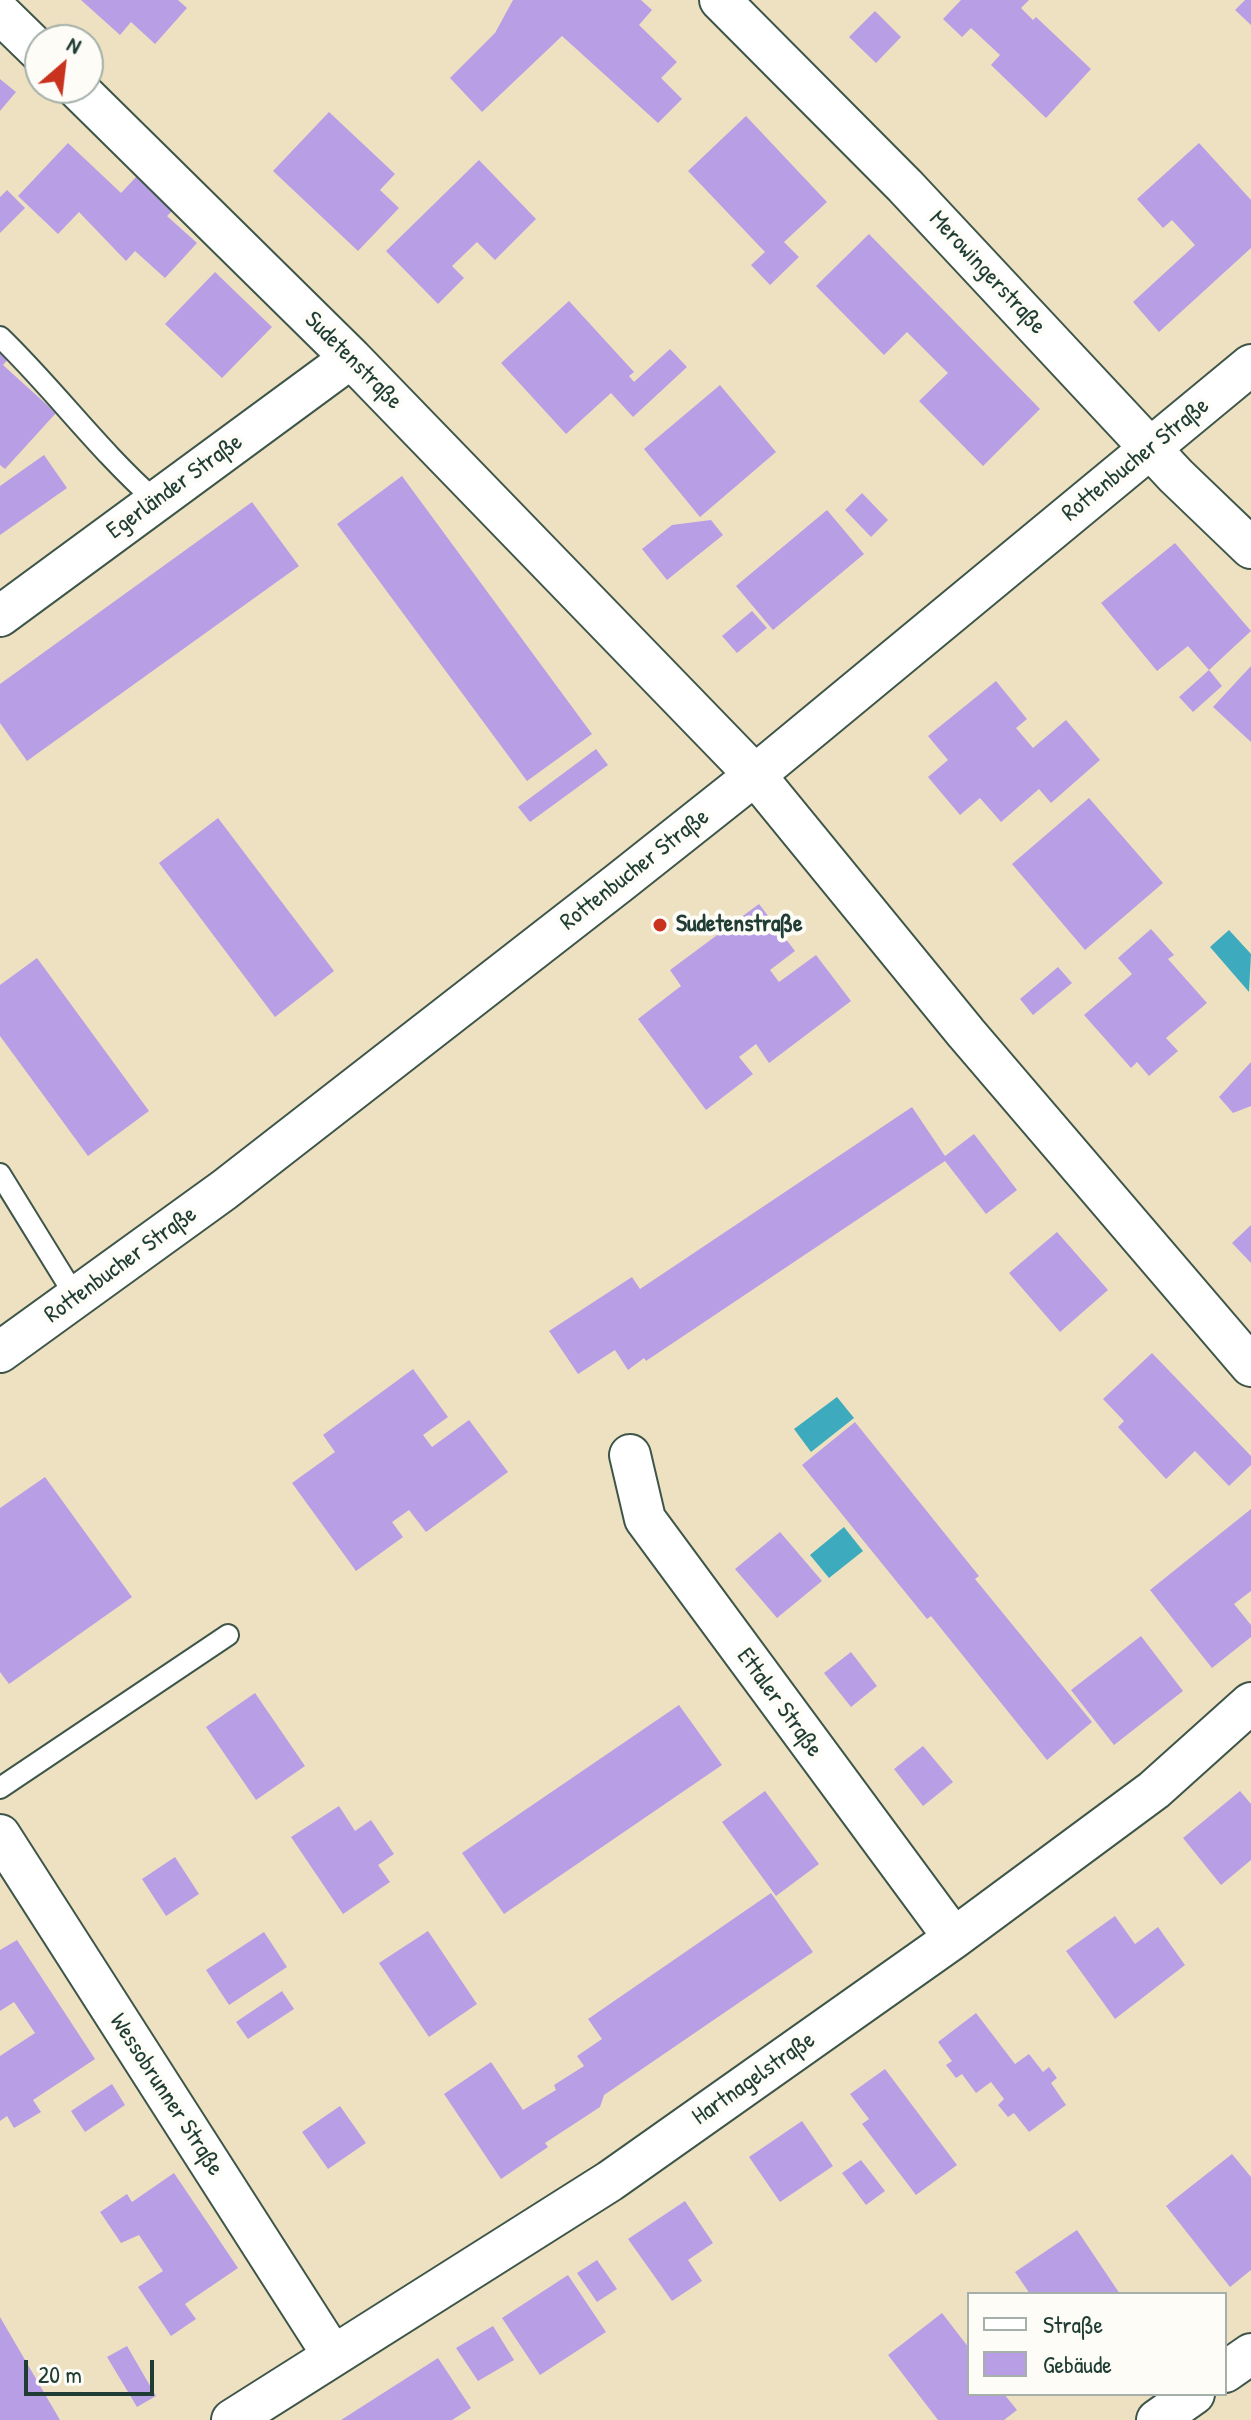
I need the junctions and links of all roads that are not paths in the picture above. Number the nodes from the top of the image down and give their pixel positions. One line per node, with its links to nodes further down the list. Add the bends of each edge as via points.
1 (720, 0): 8 (street, Merowingerstraße, via 905,186)
2 (0, 13): 3 (street)
3 (24, 36)
4 (93, 104): 6 (street, Sudetenstraße)
5 (0, 337): 9 (lane)
6 (351, 358): 9 (street, Egerländer Straße); 12 (street, Sudetenstraße)
7 (1251, 365): 8 (street, Rottenbucher Straße)
8 (1151, 447): 10 (street, Merowingerstraße); 12 (street, Rottenbucher Straße)
9 (156, 501): 11 (street, Egerländer Straße)
10 (1251, 548)
11 (0, 616)
12 (755, 775): 14 (street, Rottenbucher Straße); 16 (street, Sudetenstraße, via 976,1046)
13 (0, 1174): 14 (lane)
14 (77, 1299): 15 (street, Rottenbucher Straße)
15 (0, 1352)
16 (1251, 1366)
17 (630, 1455): 22 (street, Ettaler Straße, via 645,1519)
18 (228, 1635): 20 (lane)
19 (1251, 1703): 22 (street, Hartnagelstraße, via 1154,1790)
20 (0, 1788)
21 (0, 1835): 23 (street, Wessobrunner Straße)
22 (954, 1938): 23 (street, Hartnagelstraße, via 610,2181)
23 (332, 2354): 27 (street, Hartnagelstraße)
24 (1251, 2354): 25 (street)
25 (1227, 2371)
26 (1191, 2396): 28 (street)
27 (232, 2420)
28 (1157, 2420)

